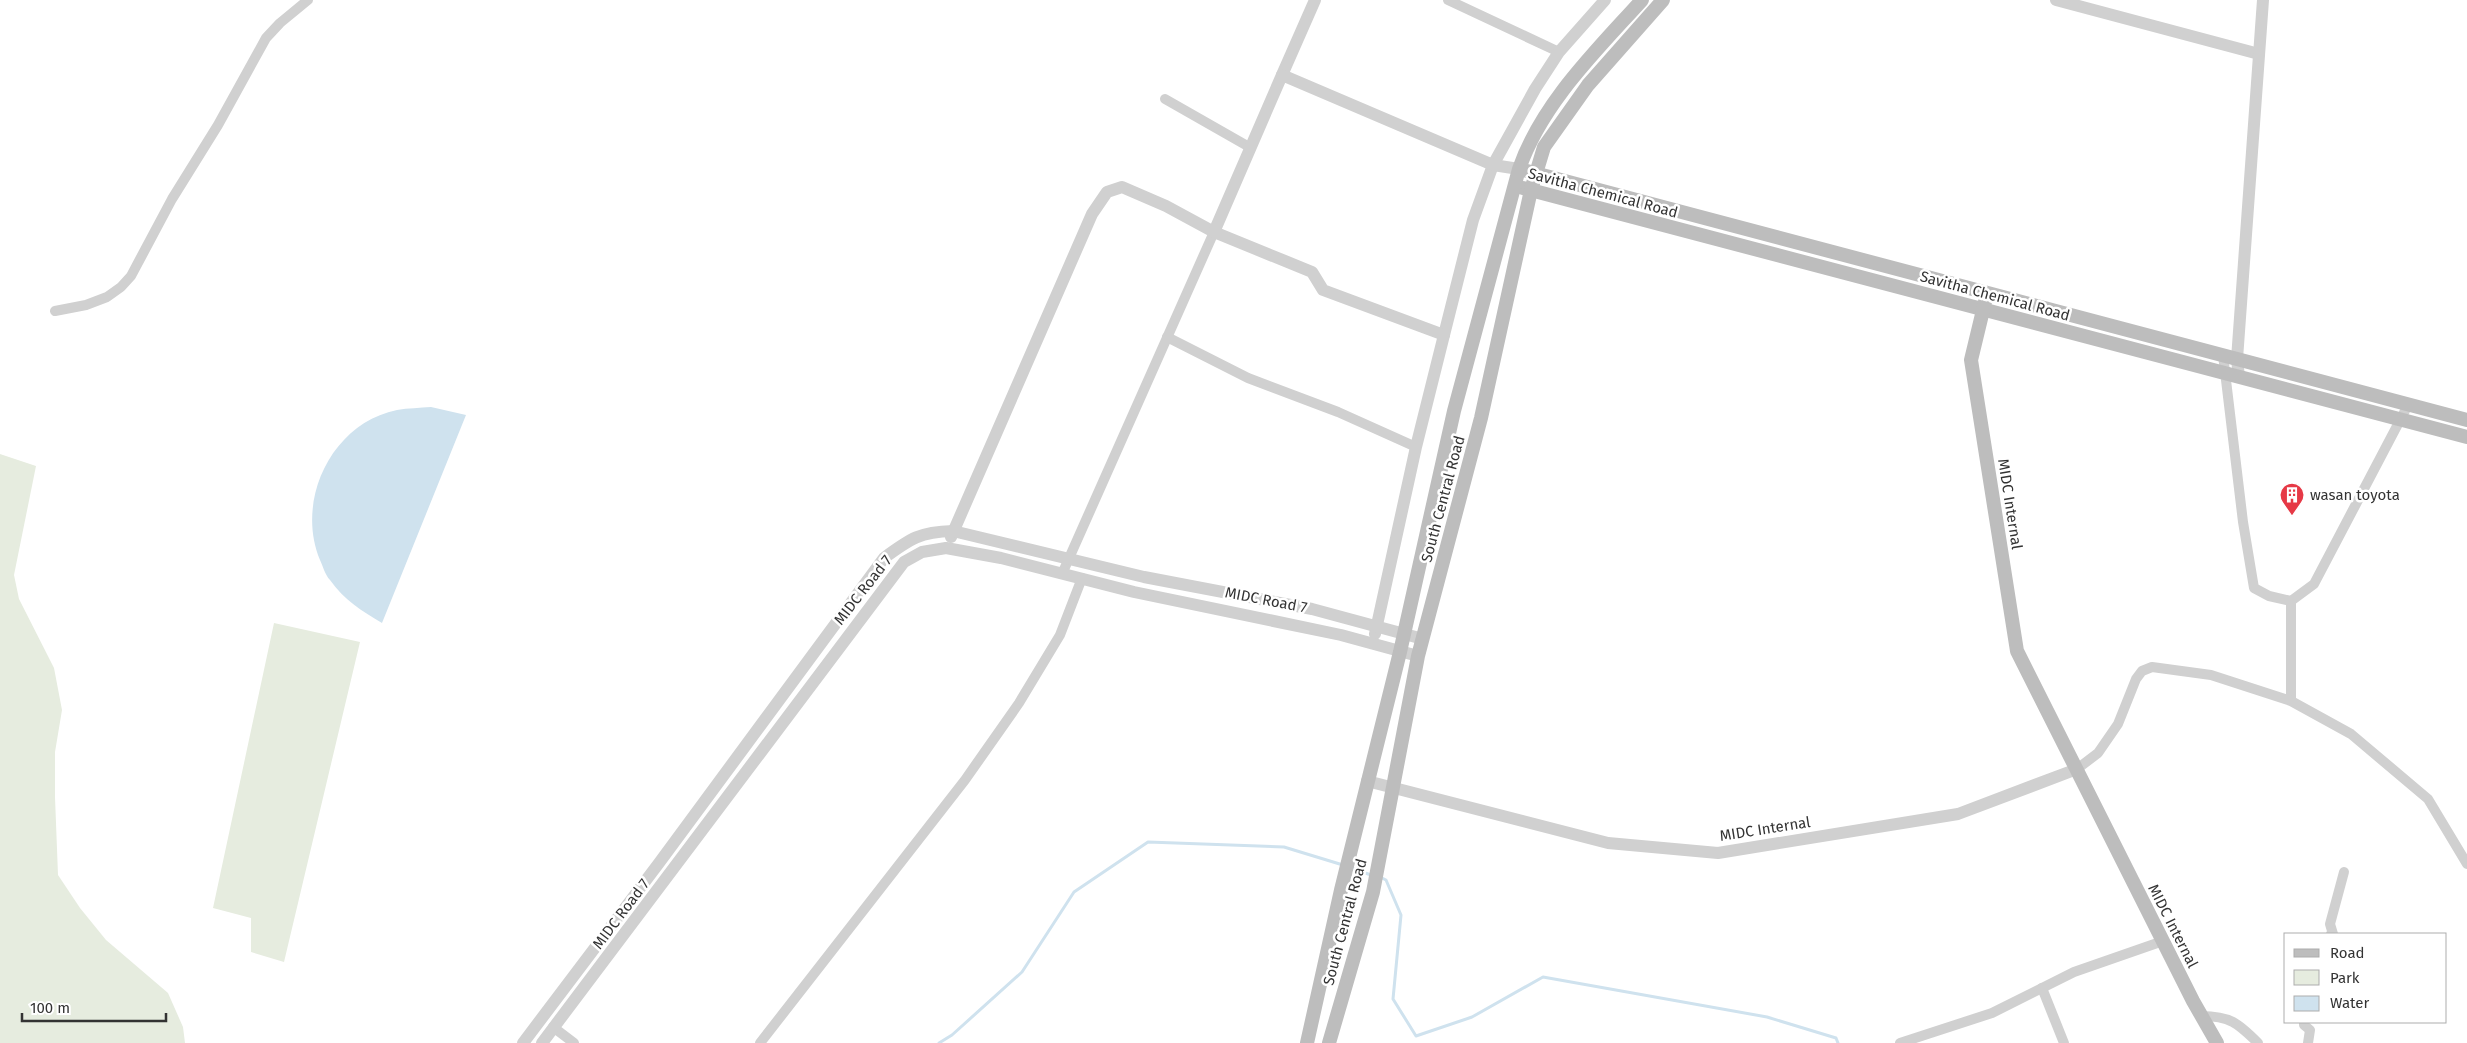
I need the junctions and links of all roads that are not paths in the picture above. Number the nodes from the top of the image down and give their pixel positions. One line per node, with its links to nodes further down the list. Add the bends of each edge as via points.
1 (308, 0): 22 (street, via 266,38 218,125 172,198 131,276 107,297)
2 (1315, 0): 11 (street)
3 (1448, 0): 9 (street)
4 (1605, 0): 9 (street)
5 (1642, 0): 15 (main road, South Central Road, via 1575,75 1528,142)
6 (1663, 0): 16 (main road, South Central Road, via 1588,85 1544,147)
7 (2056, 0): 10 (street)
8 (2263, 0): 10 (street)
9 (1559, 52): 14 (street, via 1535,88)
10 (2259, 54): 26 (street)
11 (1282, 75): 13 (street); 14 (street)
12 (1165, 99): 13 (street)
13 (1251, 148): 19 (street)
14 (1493, 165): 15 (street); 23 (street, via 1473,220)
15 (1519, 169): 16 (main road, Savitha Chemical Road); 17 (main road, South Central Road)
16 (1535, 174): 18 (main road, South Central Road); 20 (main road, Savitha Chemical Road)
17 (1514, 186): 18 (main road, Savitha Chemical Road); 43 (main road, South Central Road, via 1454,411)
18 (1531, 190): 21 (main road, Savitha Chemical Road); 44 (main road, South Central Road, via 1481,418)
19 (1214, 232): 23 (street, via 1312,272 1324,290); 24 (street); 34 (street, via 1122,187 1107,192 1092,214)
20 (1987, 293): 21 (main road, MIDC Internal); 25 (main road, Savitha Chemical Road)
21 (1983, 310): 27 (main road, Savitha Chemical Road); 49 (main road, MIDC Internal, via 1971,360 2018,651)
22 (55, 311)
23 (1444, 334): 33 (street)
24 (1167, 337): 33 (street, via 1248,378 1338,412); 36 (street)
25 (2223, 355): 26 (main road, Savitha Chemical Road); 27 (street)
26 (2237, 359): 28 (street); 29 (main road, Savitha Chemical Road)
27 (2225, 373): 28 (main road, Savitha Chemical Road); 39 (street, via 2254,588 2269,596)
28 (2239, 377): 30 (main road, Savitha Chemical Road)
29 (2408, 405): 30 (street); 31 (main road, Savitha Chemical Road)
30 (2401, 420): 32 (main road, Savitha Chemical Road); 39 (street, via 2314,584)
31 (2467, 420)
32 (2467, 438)
33 (1416, 447): 42 (street)
34 (954, 531): 35 (street); 36 (street, MIDC Road 7); 40 (street, MIDC Road 7, via 934,531 911,538 884,558)
35 (946, 548): 37 (street, MIDC Road 7); 41 (street, MIDC Road 7, via 922,552 904,562)
36 (1068, 559): 37 (street); 42 (street, MIDC Road 7, via 1312,609)
37 (1062, 574): 38 (street, MIDC Road 7)
38 (1082, 578): 45 (street, MIDC Road 7); 65 (street, via 1060,636 1019,703 965,780)
39 (2291, 601): 48 (street)
40 (847, 611): 41 (street); 52 (street, MIDC Road 7)
41 (858, 622): 54 (street, MIDC Road 7)
42 (1376, 626): 43 (street, MIDC Road 7); 45 (street)
43 (1404, 634): 44 (street, MIDC Road 7); 46 (main road, South Central Road)
44 (1423, 639): 47 (main road, South Central Road)
45 (1373, 644): 46 (street, MIDC Road 7)
46 (1400, 652): 47 (street, MIDC Road 7); 50 (main road, South Central Road)
47 (1418, 656): 51 (main road, South Central Road)
48 (2291, 701): 49 (street, via 2211,675 2152,667 2142,671 2136,680 2118,724 2098,753); 53 (street, via 2351,734 2415,786 2428,799)
49 (2076, 769): 51 (street, MIDC Internal, via 1958,814 1718,854 1608,843); 57 (main road, MIDC Internal)
50 (1367, 781): 51 (street, MIDC Internal); 66 (main road, South Central Road)
51 (1392, 788): 67 (main road, South Central Road, via 1376,876)
52 (659, 863): 54 (street); 62 (street, MIDC Road 7)
53 (2467, 864)
54 (672, 872): 61 (street, MIDC Road 7)
55 (2344, 872): 56 (street, via 2330,924)
56 (2333, 933)
57 (2163, 941): 58 (street, via 2074,972); 59 (main road, MIDC Internal)
58 (2042, 988): 68 (street, via 1992,1014); 69 (street)
59 (2201, 1016): 70 (main road, MIDC Internal); 71 (street, via 2221,1016 2239,1024)
60 (2304, 1023): 72 (street, via 2310,1030)
61 (553, 1027): 63 (street, MIDC Road 7); 64 (street)
62 (523, 1043)
63 (542, 1043)
64 (574, 1043)
65 (760, 1043)
66 (1307, 1043)
67 (1329, 1043)
68 (1900, 1043)
69 (2064, 1043)
70 (2217, 1043)
71 (2258, 1043)
72 (2308, 1043)

